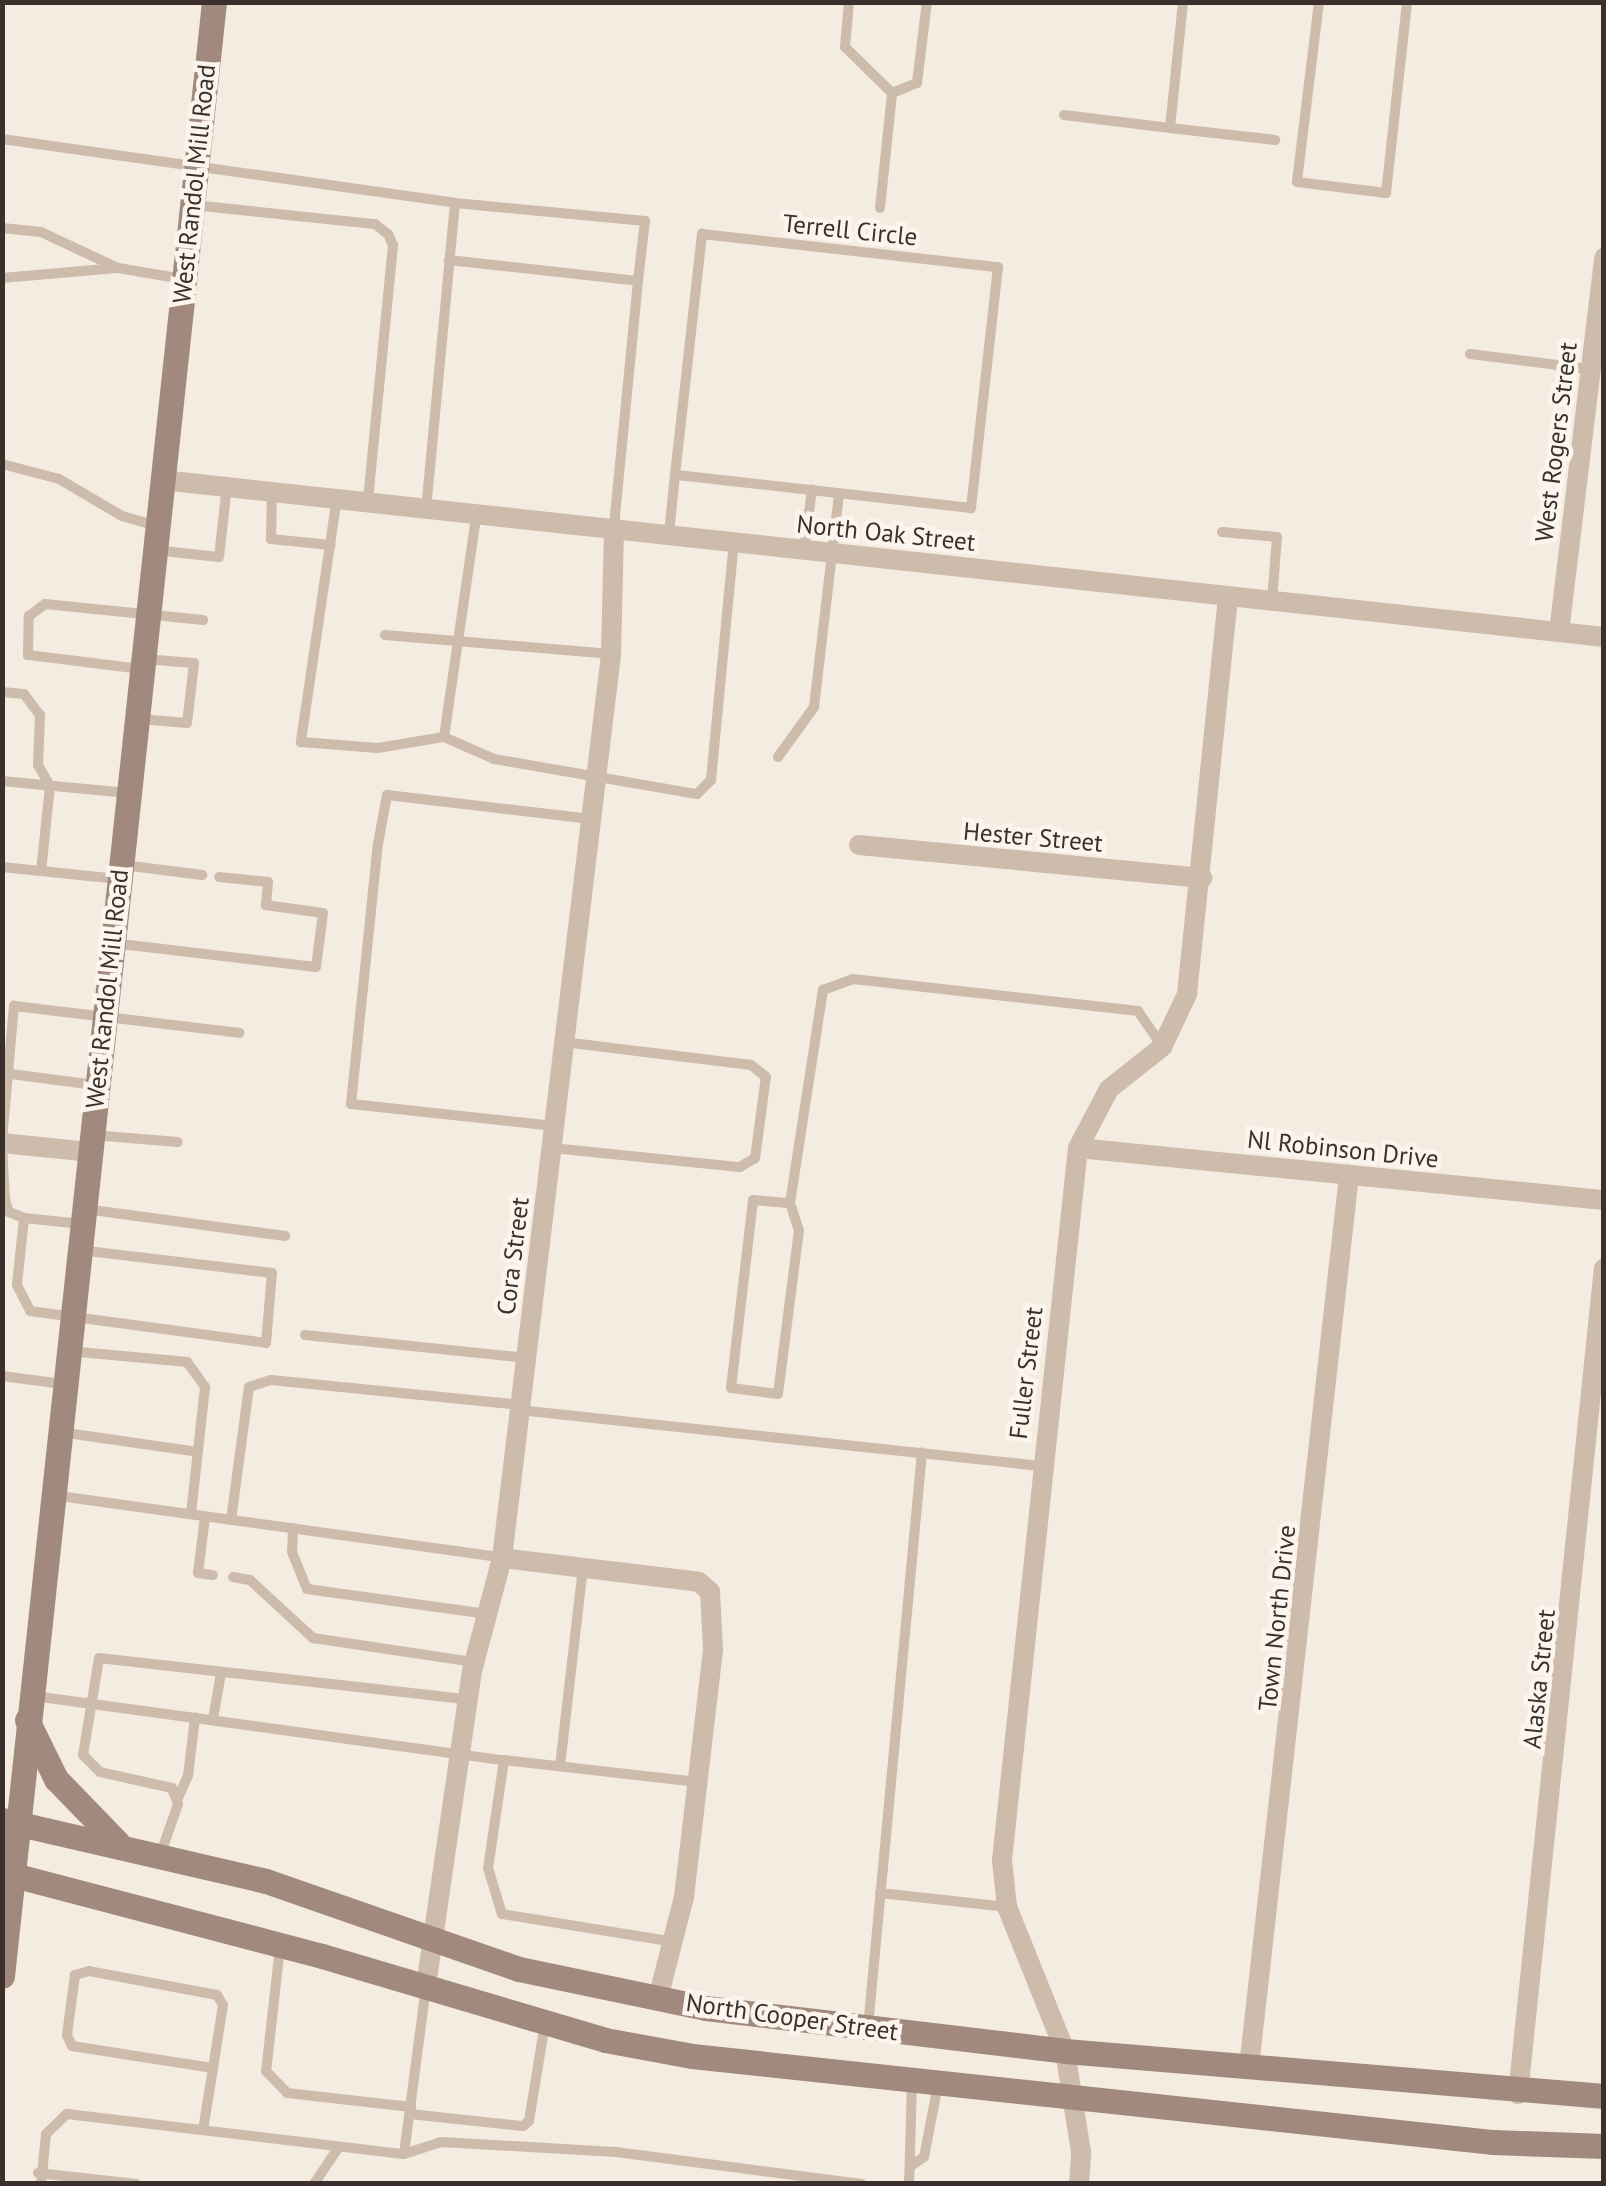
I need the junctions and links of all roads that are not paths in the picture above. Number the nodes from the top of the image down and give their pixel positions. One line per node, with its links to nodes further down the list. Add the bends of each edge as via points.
1 (214, 2): 12 (main road, West Randol Mill Road)
2 (849, 2): 7 (lane, via 846,47)
3 (928, 2): 7 (lane, via 916,83)
4 (1183, 2): 9 (lane)
5 (1318, 2): 6 (lane, via 1297,182 1386,194)
6 (1407, 2)
7 (892, 93): 15 (lane)
8 (1064, 115): 9 (lane)
9 (1170, 128): 11 (lane)
10 (2, 139): 12 (lane)
11 (1275, 140)
12 (197, 164): 13 (lane); 14 (main road, West Randol Mill Road)
13 (455, 203): 18 (lane); 22 (lane, via 646,221)
14 (192, 205): 21 (main road, West Randol Mill Road); 34 (lane, via 375,224 388,234 393,246)
15 (880, 208)
16 (2, 228): 19 (lane, via 40,232)
17 (1604, 258): 23 (street, West Rogers Street)
18 (449, 260): 22 (lane); 35 (lane)
19 (118, 268): 20 (lane); 21 (lane)
20 (2, 278)
21 (184, 279): 28 (main road, West Randol Mill Road)
22 (638, 281): 37 (lane)
23 (1600, 302): 25 (street, West Rogers Street)
24 (1470, 354): 25 (lane)
25 (1589, 368): 49 (street, West Rogers Street)
26 (2, 464): 40 (lane, via 60,479)
27 (675, 475): 31 (lane, Terrell Circle); 32 (lane, Terrell Circle, via 702,234 998,267 971,508); 39 (lane)
28 (162, 480): 29 (street, North Oak Street); 40 (main road, West Randol Mill Road)
29 (227, 486): 30 (street, North Oak Street); 40 (lane, via 219,556)
30 (272, 490): 33 (street, North Oak Street); 42 (lane, via 272,539)
31 (812, 490): 32 (lane, Terrell Circle); 43 (lane)
32 (839, 493): 44 (lane)
33 (337, 497): 34 (street, North Oak Street); 42 (lane)
34 (368, 501): 35 (street, North Oak Street)
35 (426, 507): 36 (street, North Oak Street)
36 (477, 512): 37 (street, North Oak Street); 52 (lane)
37 (614, 527): 39 (street, North Oak Street); 53 (street, Cora Street)
38 (1222, 532): 46 (lane, via 1278,537)
39 (668, 533): 41 (street, North Oak Street)
40 (156, 538): 47 (main road, West Randol Mill Road)
41 (734, 541): 43 (street, North Oak Street); 60 (lane, via 711,780 697,794)
42 (330, 544): 57 (lane, via 301,742 378,748)
43 (804, 550): 44 (street, North Oak Street)
44 (832, 552): 45 (street, North Oak Street); 58 (lane, via 814,707)
45 (1228, 596): 46 (street, North Oak Street); 70 (street, Fuller Street)
46 (1272, 601): 49 (street, North Oak Street)
47 (147, 615): 48 (lane); 54 (main road, West Randol Mill Road); 54 (lane, via 45,604 28,616 24,637 28,655)
48 (203, 620)
49 (1559, 632): 51 (street, North Oak Street)
50 (385, 635): 52 (lane)
51 (1604, 637)
52 (458, 641): 53 (lane); 57 (lane)
53 (611, 654): 60 (street, Cora Street)
54 (142, 664): 56 (main road, West Randol Mill Road); 56 (lane, via 194,663 188,723)
55 (2, 692): 61 (lane, via 35,702 38,765)
56 (136, 718): 62 (main road, West Randol Mill Road)
57 (444, 737): 60 (lane, via 494,759)
58 (778, 757)
59 (2, 781): 61 (lane)
60 (596, 781): 63 (street, Cora Street)
61 (50, 786): 62 (lane); 66 (lane)
62 (128, 794): 67 (main road, West Randol Mill Road)
63 (592, 818): 75 (street, Cora Street); 79 (lane, via 387,794 378,844 351,1104)
64 (859, 846): 70 (street, Hester Street)
65 (2, 866): 66 (lane)
66 (41, 871): 67 (lane)
67 (119, 872): 68 (lane); 71 (main road, West Randol Mill Road)
68 (202, 875)
69 (220, 877): 71 (lane, via 268,882 266,905 322,912 316,966)
70 (1202, 878): 76 (street, Fuller Street, via 1187,994)
71 (111, 943): 72 (main road, West Randol Mill Road)
72 (103, 1019): 73 (lane, via 14,1006); 74 (lane); 78 (main road, West Randol Mill Road)
73 (8, 1021): 77 (lane)
74 (239, 1033)
75 (565, 1042): 79 (street, Cora Street); 79 (lane, via 751,1065 766,1077 755,1158 740,1167)
76 (1162, 1047): 83 (street, Fuller Street, via 1109,1089); 86 (lane, via 1138,1011 853,979 823,990)
77 (4, 1073): 78 (lane); 81 (lane)
78 (96, 1085): 82 (main road, West Randol Mill Road)
79 (554, 1137): 94 (street, Cora Street)
80 (178, 1142): 82 (lane)
81 (2, 1143): 82 (street); 87 (lane, via 4,1200 9,1212)
82 (91, 1144): 88 (main road, West Randol Mill Road)
83 (1078, 1148): 84 (street, Nl Robinson Drive); 101 (street, Fuller Street)
84 (1348, 1175): 85 (street, Nl Robinson Drive); 139 (street, Town North Drive)
85 (1604, 1200)
86 (790, 1203): 86 (lane, via 753,1200 731,1388 778,1394 799,1230)
87 (24, 1218): 88 (lane); 91 (lane, via 21,1304 30,1311)
88 (81, 1228): 89 (lane); 91 (main road, West Randol Mill Road); 91 (lane, via 272,1274 266,1343)
89 (285, 1236)
90 (1604, 1268): 142 (street, Alaska Street)
91 (71, 1314): 93 (main road, West Randol Mill Road)
92 (305, 1335): 94 (lane)
93 (67, 1352): 96 (main road, West Randol Mill Road); 99 (lane, via 188,1362 205,1387)
94 (526, 1358): 97 (street, Cora Street)
95 (2, 1376): 96 (lane)
96 (63, 1384): 98 (main road, West Randol Mill Road)
97 (520, 1408): 100 (lane); 105 (lane, via 271,1380 250,1387); 107 (street, Cora Street)
98 (58, 1431): 99 (lane); 102 (main road, West Randol Mill Road)
99 (198, 1452): 103 (lane)
100 (922, 1453): 101 (lane); 128 (lane)
101 (1040, 1466): 129 (street, Fuller Street, via 1002,1860)
102 (50, 1495): 103 (lane); 116 (main road, West Randol Mill Road)
103 (191, 1514): 104 (lane)
104 (205, 1517): 105 (lane); 109 (lane, via 198,1574)
105 (231, 1520): 106 (lane)
106 (292, 1528): 107 (lane); 111 (lane, via 292,1552 306,1589)
107 (502, 1558): 108 (street); 111 (street, Cora Street)
108 (583, 1567): 121 (lane); 122 (street, via 699,1582 710,1592 715,1623)
109 (213, 1575)
110 (233, 1577): 112 (lane, via 250,1580 313,1638)
111 (488, 1614): 112 (street, Cora Street)
112 (475, 1662): 114 (street, Cora Street)
113 (221, 1674): 114 (lane); 115 (lane, via 214,1666 108,1655 94,1663); 118 (lane)
114 (467, 1699): 119 (street, Cora Street)
115 (88, 1702): 116 (lane); 117 (lane); 123 (lane, via 87,1764 172,1788)
116 (27, 1706): 124 (main road, West Randol Mill Road); 125 (main road, via 56,1779)
117 (196, 1716): 118 (lane); 123 (lane, via 188,1776)
118 (213, 1719): 119 (lane)
119 (460, 1752): 120 (lane); 130 (street, Cora Street)
120 (504, 1760): 121 (lane); 131 (lane, via 488,1868 502,1914)
121 (560, 1766): 122 (lane)
122 (698, 1782): 131 (street)
123 (178, 1798): 126 (lane)
124 (8, 1821): 125 (main road, North Cooper Street); 127 (main road, West Randol Mill Road)
125 (118, 1843): 126 (main road, North Cooper Street)
126 (162, 1853): 130 (main road, North Cooper Street, via 266,1881)
127 (7, 1873): 132 (main road, North Cooper Street); 133 (main road, West Randol Mill Road)
128 (880, 1893): 129 (lane); 137 (lane)
129 (1007, 1907): 138 (street, Fuller Street)
130 (431, 1940): 134 (street, Cora Street); 135 (main road, North Cooper Street, via 519,1969)
131 (676, 1942): 135 (street)
132 (280, 1945): 134 (main road, North Cooper Street); 145 (lane, via 266,2071 287,2093)
133 (2, 1976)
134 (426, 1986): 136 (main road, North Cooper Street); 145 (lane)
135 (658, 1998): 137 (main road, North Cooper Street)
136 (545, 2022): 141 (main road, North Cooper Street, via 692,2056); 145 (lane, via 529,2122)
137 (868, 2028): 138 (main road, North Cooper Street)
138 (1065, 2052): 139 (main road, North Cooper Street); 143 (street, Fuller Street)
139 (1249, 2067): 142 (main road, North Cooper Street)
140 (213, 2068): 140 (lane, via 222,2004 217,1995 89,1971 75,1975 67,2035 72,2046); 146 (lane)
141 (925, 2081): 143 (main road, North Cooper Street); 150 (lane, via 906,2154); 150 (lane, via 924,2157)
142 (1518, 2094): 144 (main road, North Cooper Street)
143 (1074, 2096): 147 (main road, North Cooper Street, via 1493,2142); 156 (street, Fuller Street)
144 (1604, 2096)
145 (410, 2110): 149 (lane)
146 (203, 2130): 148 (lane); 151 (lane, via 67,2114 46,2134)
147 (1604, 2146)
148 (338, 2148): 149 (lane); 153 (lane)
149 (404, 2154): 154 (lane, via 441,2142 616,2152)
150 (912, 2166): 155 (lane)
151 (40, 2178): 152 (lane)
152 (136, 2184)
153 (314, 2184)
154 (862, 2184)
155 (909, 2184)
156 (1079, 2184)

